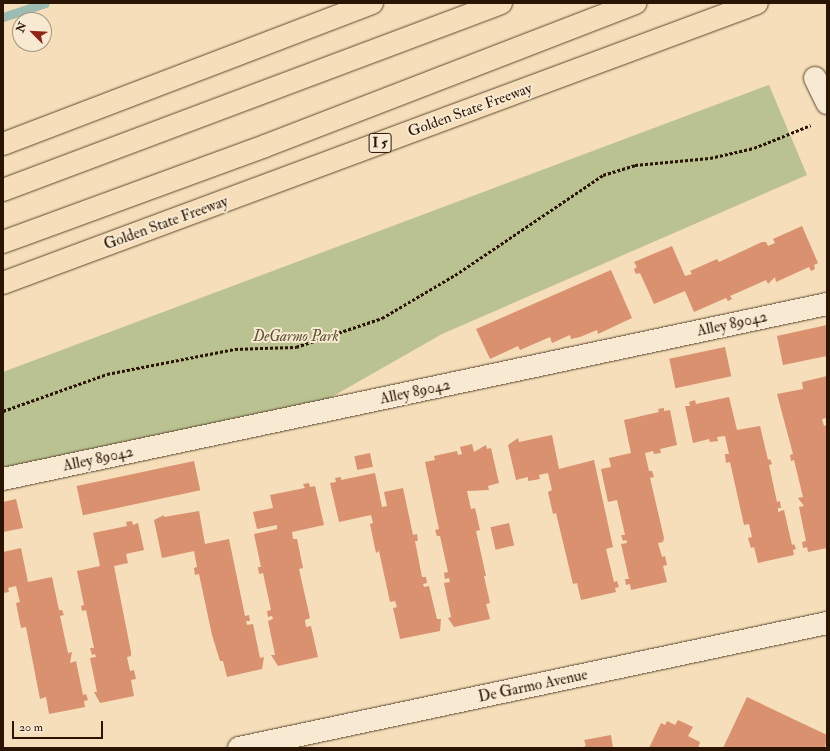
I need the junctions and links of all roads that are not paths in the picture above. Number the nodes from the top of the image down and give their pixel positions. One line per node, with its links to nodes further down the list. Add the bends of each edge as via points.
1 (372, 3): 7 (highway)
2 (501, 3): 8 (highway)
3 (635, 3): 9 (highway, via 265,146)
4 (757, 3): 10 (highway, Golden State Freeway / I 5)
5 (815, 78): 6 (street)
6 (827, 103)
7 (3, 144)
8 (3, 190)
9 (3, 242)
10 (3, 283)
11 (827, 304): 12 (street, Alley 89042)
12 (3, 479)
13 (827, 623): 14 (street, De Garmo Avenue)
14 (323, 739): 15 (street, De Garmo Avenue)
15 (239, 748)

